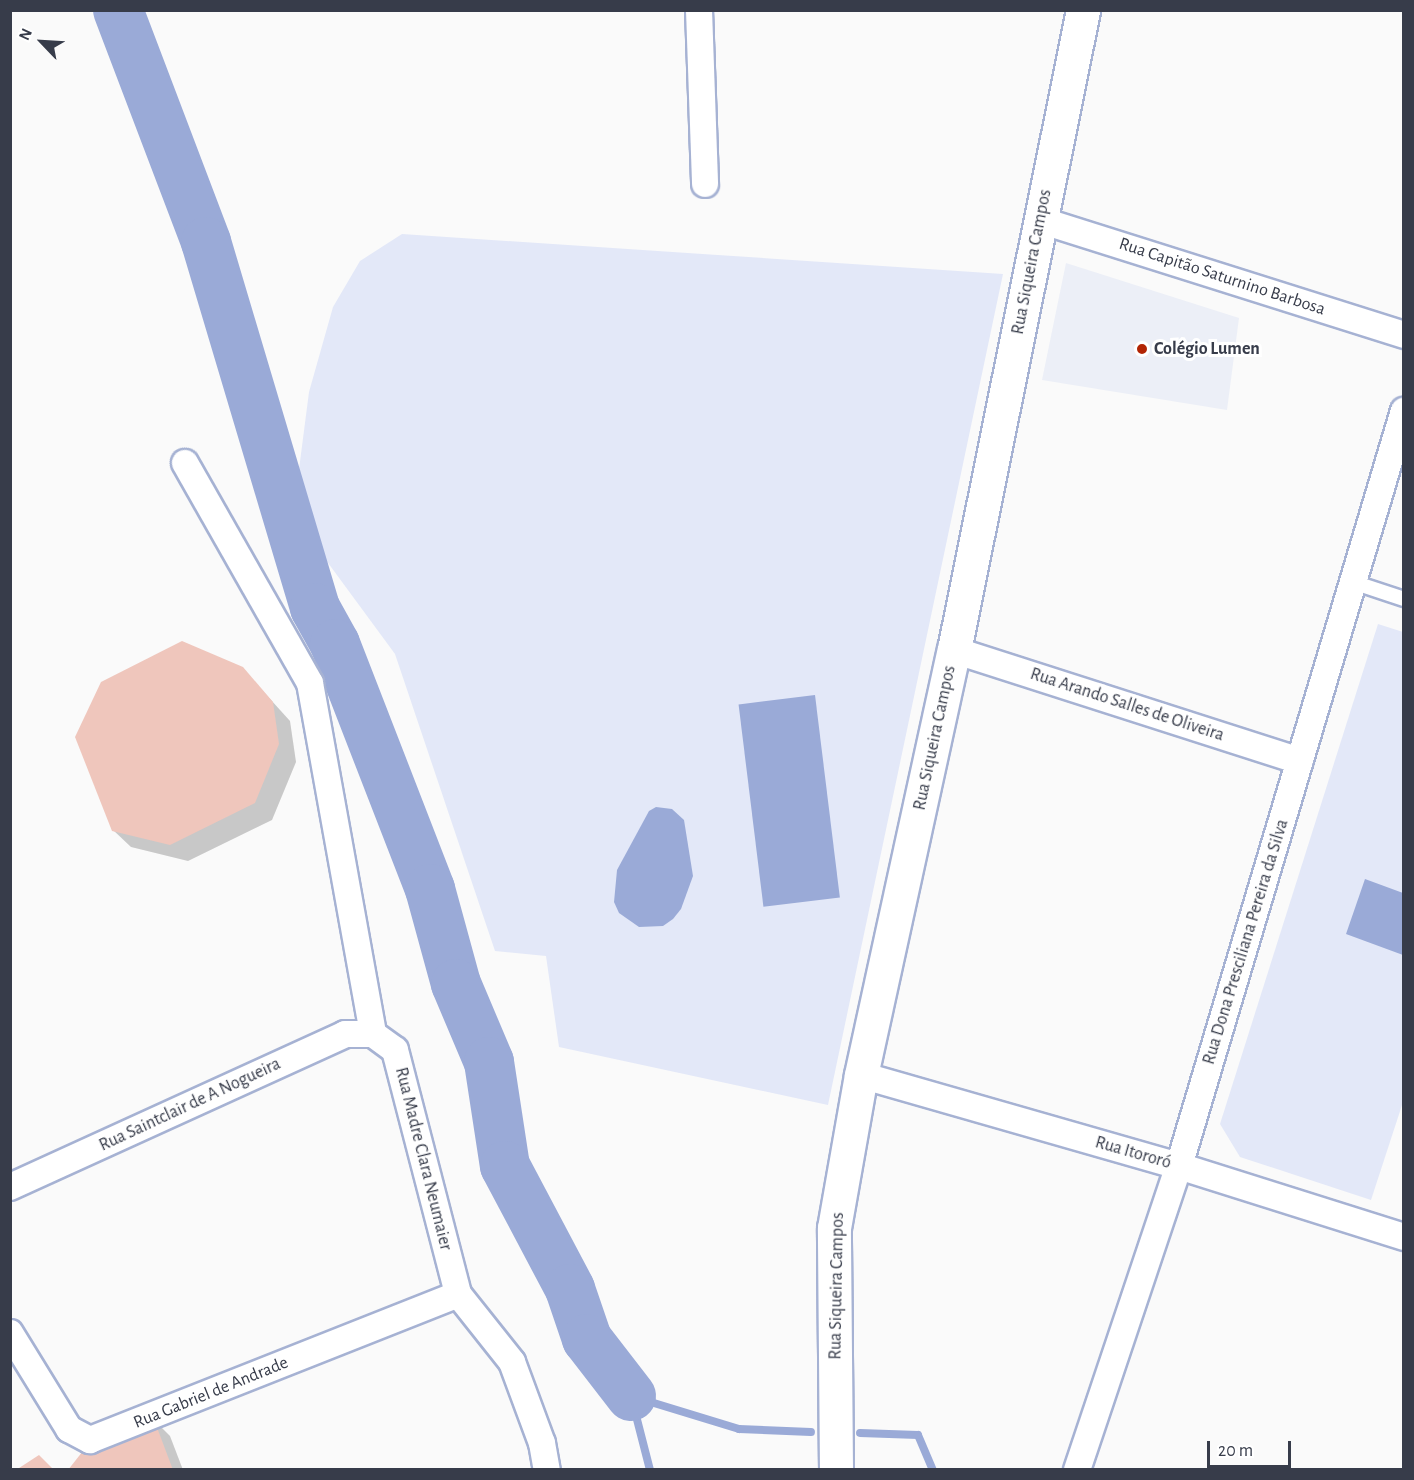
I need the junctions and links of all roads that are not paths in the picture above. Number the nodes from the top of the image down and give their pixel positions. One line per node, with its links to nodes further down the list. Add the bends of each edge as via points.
1 (699, 10): 3 (street)
2 (1083, 10): 4 (main road, Rua Siqueira Campos)
3 (705, 184)
4 (1040, 220): 5 (street, Rua Capitão Saturnino Barbosa); 10 (main road, Rua Siqueira Campos)
5 (1404, 335)
6 (1404, 411): 8 (street, Rua Dona Presciliana Pereira da Silva)
7 (185, 463): 12 (street, via 310,683)
8 (1353, 582): 9 (lane); 11 (street, Rua Dona Presciliana Pereira da Silva)
9 (1404, 599)
10 (954, 650): 11 (street, Rua Arando Salles de Oliveira); 13 (main road, Rua Siqueira Campos)
11 (1300, 760): 14 (street, Rua Dona Presciliana Pereira da Silva)
12 (373, 1034): 15 (street, Rua Saintclair de A Nogueira, via 345,1035); 17 (street, Rua Madre Clara Neumaier, via 395,1050)
13 (861, 1076): 14 (street, Rua Itororó); 20 (main road, Rua Siqueira Campos, via 834,1228)
14 (1179, 1166): 16 (street, Rua Itororó); 21 (street, Rua Dona Presciliana Pereira da Silva)
15 (10, 1187)
16 (1404, 1237)
17 (458, 1294): 18 (street, Rua Gabriel de Andrade, via 90,1440 69,1429); 19 (street, via 512,1362)
18 (10, 1333)
19 (548, 1470)
20 (836, 1470)
21 (1077, 1470)

